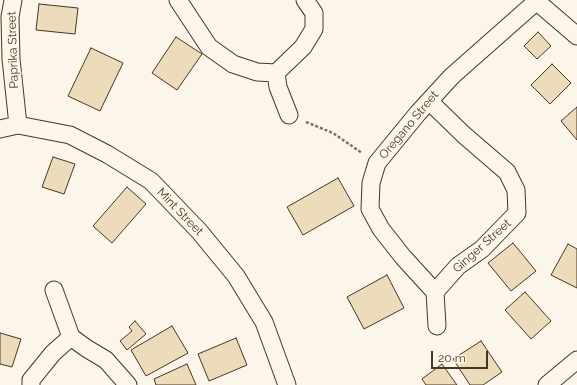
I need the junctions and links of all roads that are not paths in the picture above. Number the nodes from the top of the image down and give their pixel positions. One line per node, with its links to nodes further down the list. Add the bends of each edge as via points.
1 (13, 0): 9 (street, Paprika Street, via 10,17 11,59)
2 (178, 0): 6 (street, via 209,47 233,64 257,72)
3 (305, 0): 6 (street, via 314,13 314,29 303,47)
4 (536, 1): 5 (street); 7 (street, Oregano Street, via 452,76)
5 (577, 36)
6 (276, 73): 8 (street, via 278,87)
7 (429, 101): 12 (street, Oregano Street, via 377,163 371,183 370,209 394,246); 12 (street, Ginger Street, via 507,172 516,190 517,213 482,249 458,266)
8 (289, 114)
9 (18, 125): 10 (street, Mint Street); 18 (street, Mint Street, via 70,135 107,154 151,182 199,231 236,276 264,322)
10 (0, 129)
11 (54, 290): 14 (street)
12 (435, 292): 13 (street)
13 (437, 326)
14 (71, 337): 16 (street, via 53,353 31,380); 17 (street, via 106,360)
15 (577, 360): 19 (street)
16 (31, 385)
17 (128, 385)
18 (287, 385)
19 (547, 385)

